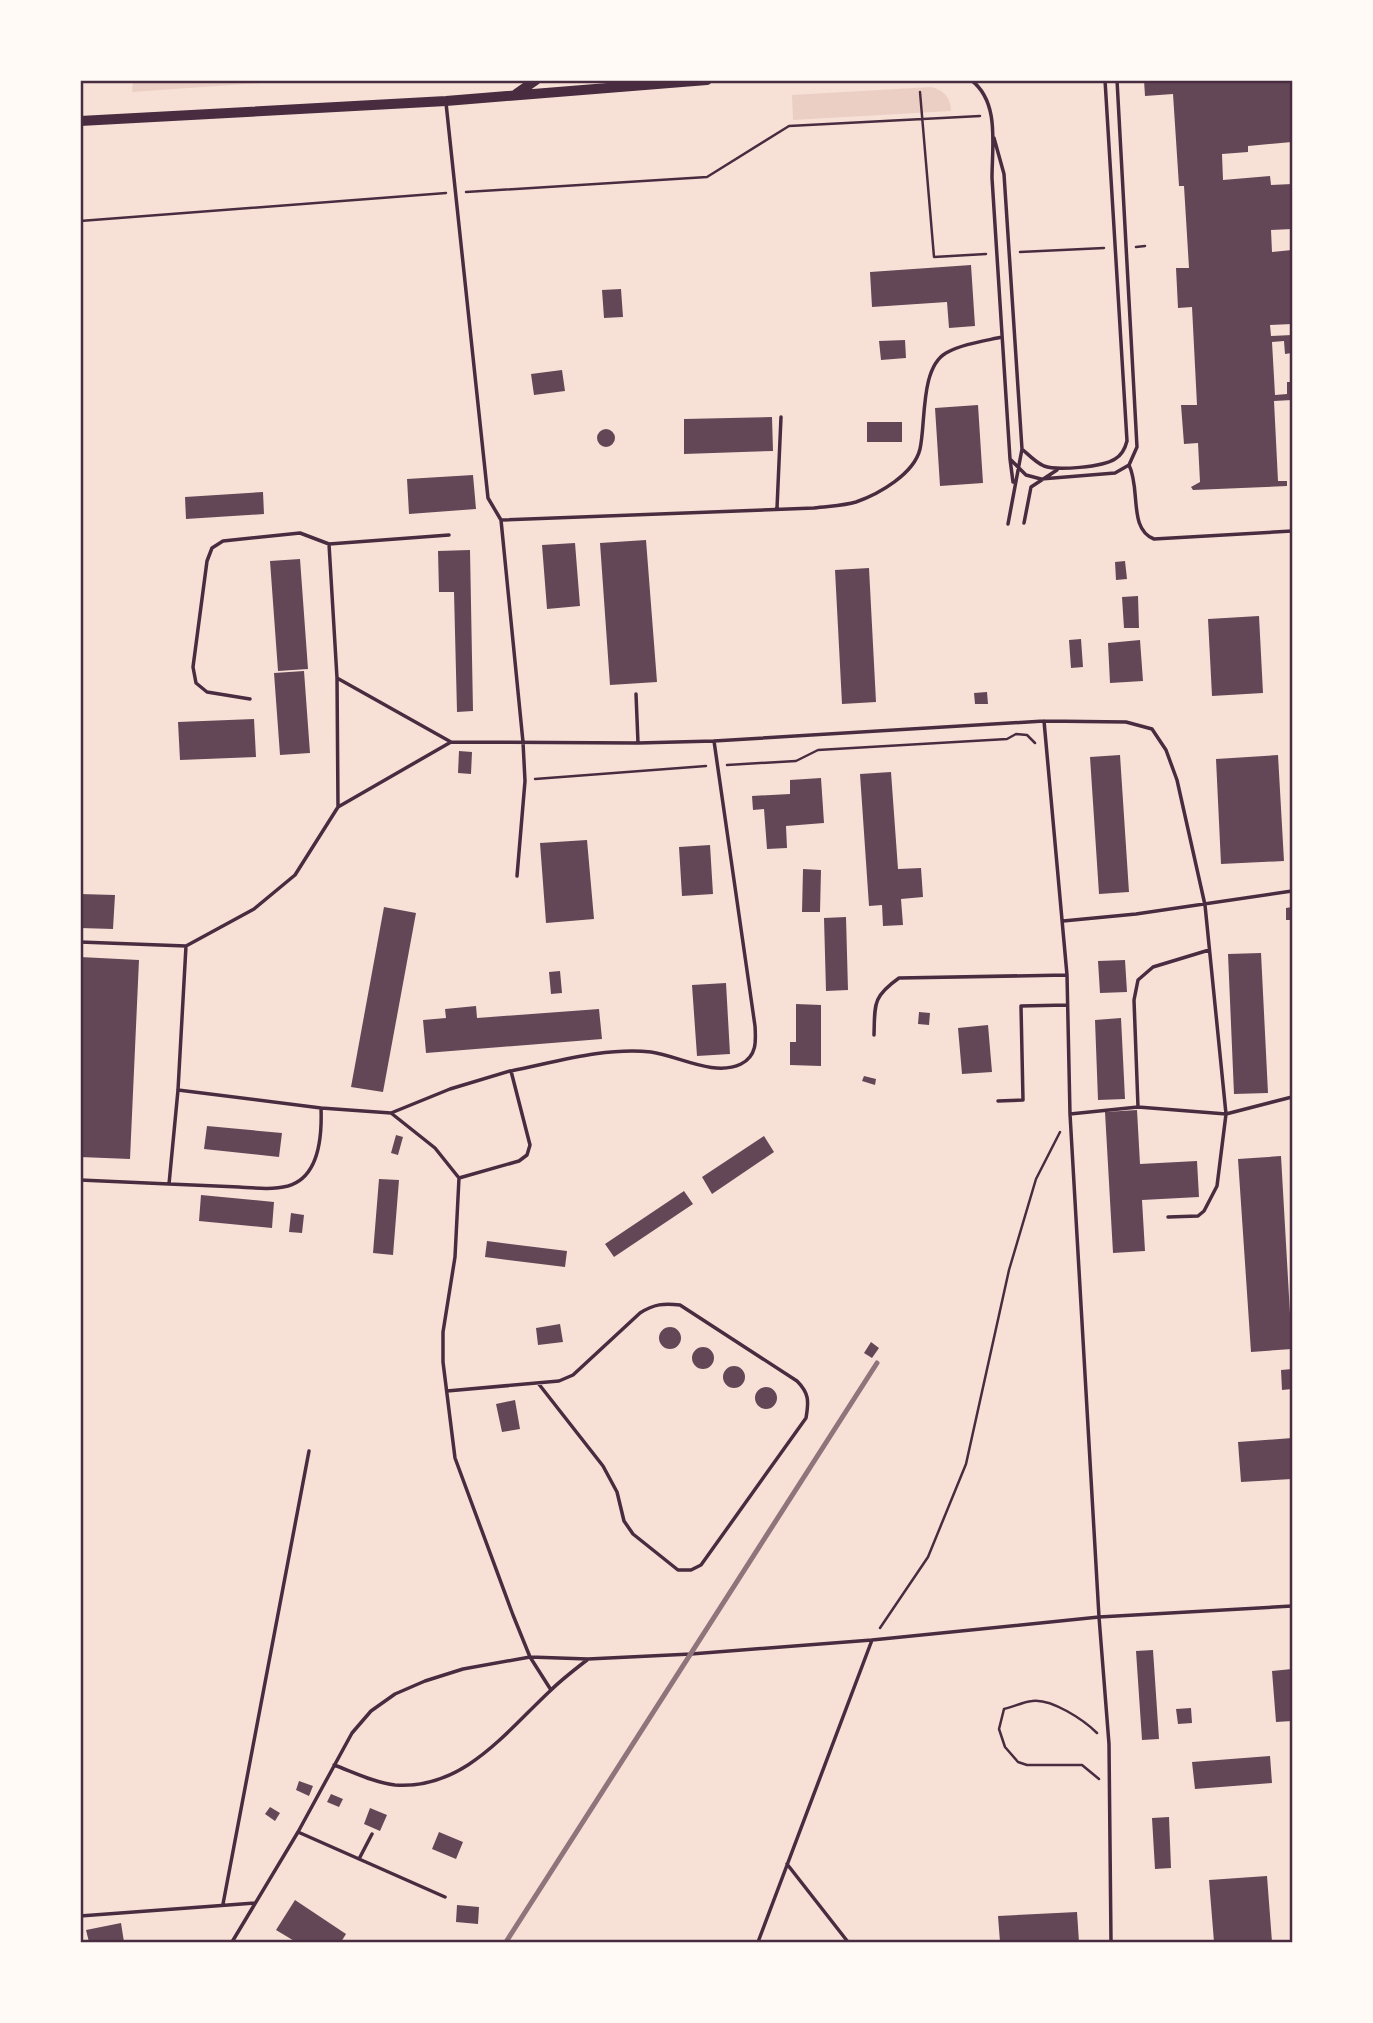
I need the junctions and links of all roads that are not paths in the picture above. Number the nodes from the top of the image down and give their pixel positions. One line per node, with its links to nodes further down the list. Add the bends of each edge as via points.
1 (536, 80): 6 (main road)
2 (707, 80): 6 (main road)
3 (971, 80): 9 (lane, via 986,97)
4 (1105, 80): 16 (lane, via 1127,441 1109,463)
5 (1117, 80): 14 (lane, via 1137,447)
6 (513, 96): 7 (main road)
7 (446, 101): 8 (main road); 20 (lane, via 488,498)
8 (80, 121)
9 (992, 133): 10 (lane); 12 (lane, via 1004,174)
10 (1002, 337): 13 (lane); 19 (lane, via 944,354 934,366 920,451 890,486 855,502)
11 (781, 417): 19 (lane)
12 (1022, 449): 15 (lane); 16 (lane, via 1045,467)
13 (1010, 459): 15 (lane); 18 (lane)
14 (1129, 465): 17 (lane, via 1115,473); 23 (lane, via 1135,477 1140,526 1148,537)
15 (1018, 467): 17 (lane); 18 (lane)
16 (1059, 469): 17 (lane)
17 (1041, 479): 21 (lane, via 1031,486)
18 (1014, 487): 22 (lane)
19 (777, 508): 20 (lane)
20 (501, 520): 32 (lane)
21 (1024, 523)
22 (1008, 524)
23 (1293, 531)
24 (449, 535): 25 (lane)
25 (329, 544): 26 (lane); 28 (lane, via 300,533 223,541 212,548 193,667 196,683 207,692)
26 (337, 678): 31 (lane); 34 (lane)
27 (636, 694): 33 (lane)
28 (250, 699)
29 (1044, 721): 30 (lane); 37 (lane, via 1126,722 1152,729 1177,780); 38 (lane)
30 (714, 741): 33 (lane); 45 (lane, via 755,1026 752,1056 729,1068 651,1052 602,1053)
31 (451, 742): 32 (lane); 34 (lane)
32 (523, 742): 33 (lane); 35 (lane, via 525,781)
33 (638, 743)
34 (338, 807): 40 (lane, via 295,875 254,909)
35 (517, 876)
36 (1293, 891): 37 (lane)
37 (1205, 905): 38 (lane); 41 (lane)
38 (1063, 921): 42 (lane)
39 (80, 942): 40 (lane)
40 (186, 946): 46 (lane)
41 (1209, 950): 49 (lane, via 1153,967 1138,980 1134,1000); 53 (lane)
42 (1067, 975): 43 (lane); 44 (lane, via 899,978 883,989 875,1005)
43 (1067, 1005): 48 (lane, via 1021,1006 1023,1100); 52 (lane)
44 (874, 1035)
45 (511, 1071): 51 (lane, via 450,1088); 54 (lane, via 530,1145 527,1155)
46 (178, 1090): 50 (lane); 56 (lane)
47 (1293, 1097): 53 (lane)
48 (998, 1101)
49 (1138, 1107): 52 (lane); 53 (lane)
50 (321, 1108): 51 (lane); 56 (lane, via 322,1137 313,1162 291,1186)
51 (391, 1113): 54 (lane, via 435,1148)
52 (1070, 1114): 62 (lane)
53 (1226, 1114): 57 (lane, via 1217,1186 1204,1211 1198,1216)
54 (459, 1178): 59 (lane, via 455,1257 443,1332)
55 (80, 1180): 56 (lane)
56 (169, 1184)
57 (1168, 1217)
58 (538, 1383): 58 (lane, via 573,1375 640,1313 663,1303 680,1305 797,1381 807,1391 809,1403 806,1418 701,1565 678,1570 632,1534 603,1466); 59 (lane)
59 (447, 1391): 64 (lane, via 455,1458)
60 (309, 1451): 74 (lane)
61 (1293, 1606): 62 (lane)
62 (1099, 1617): 63 (lane); 79 (lane, via 1109,1744)
63 (872, 1640): 65 (lane); 71 (lane)
64 (530, 1657): 65 (lane); 66 (lane); 67 (lane, via 463,1669 395,1694 352,1733)
65 (588, 1659): 66 (lane)
66 (551, 1690): 67 (lane, via 486,1754 429,1783 392,1785)
67 (334, 1765): 68 (lane)
68 (298, 1832): 70 (lane); 73 (lane)
69 (372, 1834): 70 (lane)
70 (359, 1859): 72 (lane)
71 (787, 1864): 77 (lane); 78 (lane)
72 (445, 1896)
73 (255, 1903): 74 (lane); 76 (lane)
74 (223, 1904): 75 (lane)
75 (80, 1916)
76 (232, 1942)
77 (758, 1942)
78 (848, 1942)
79 (1111, 1942)

